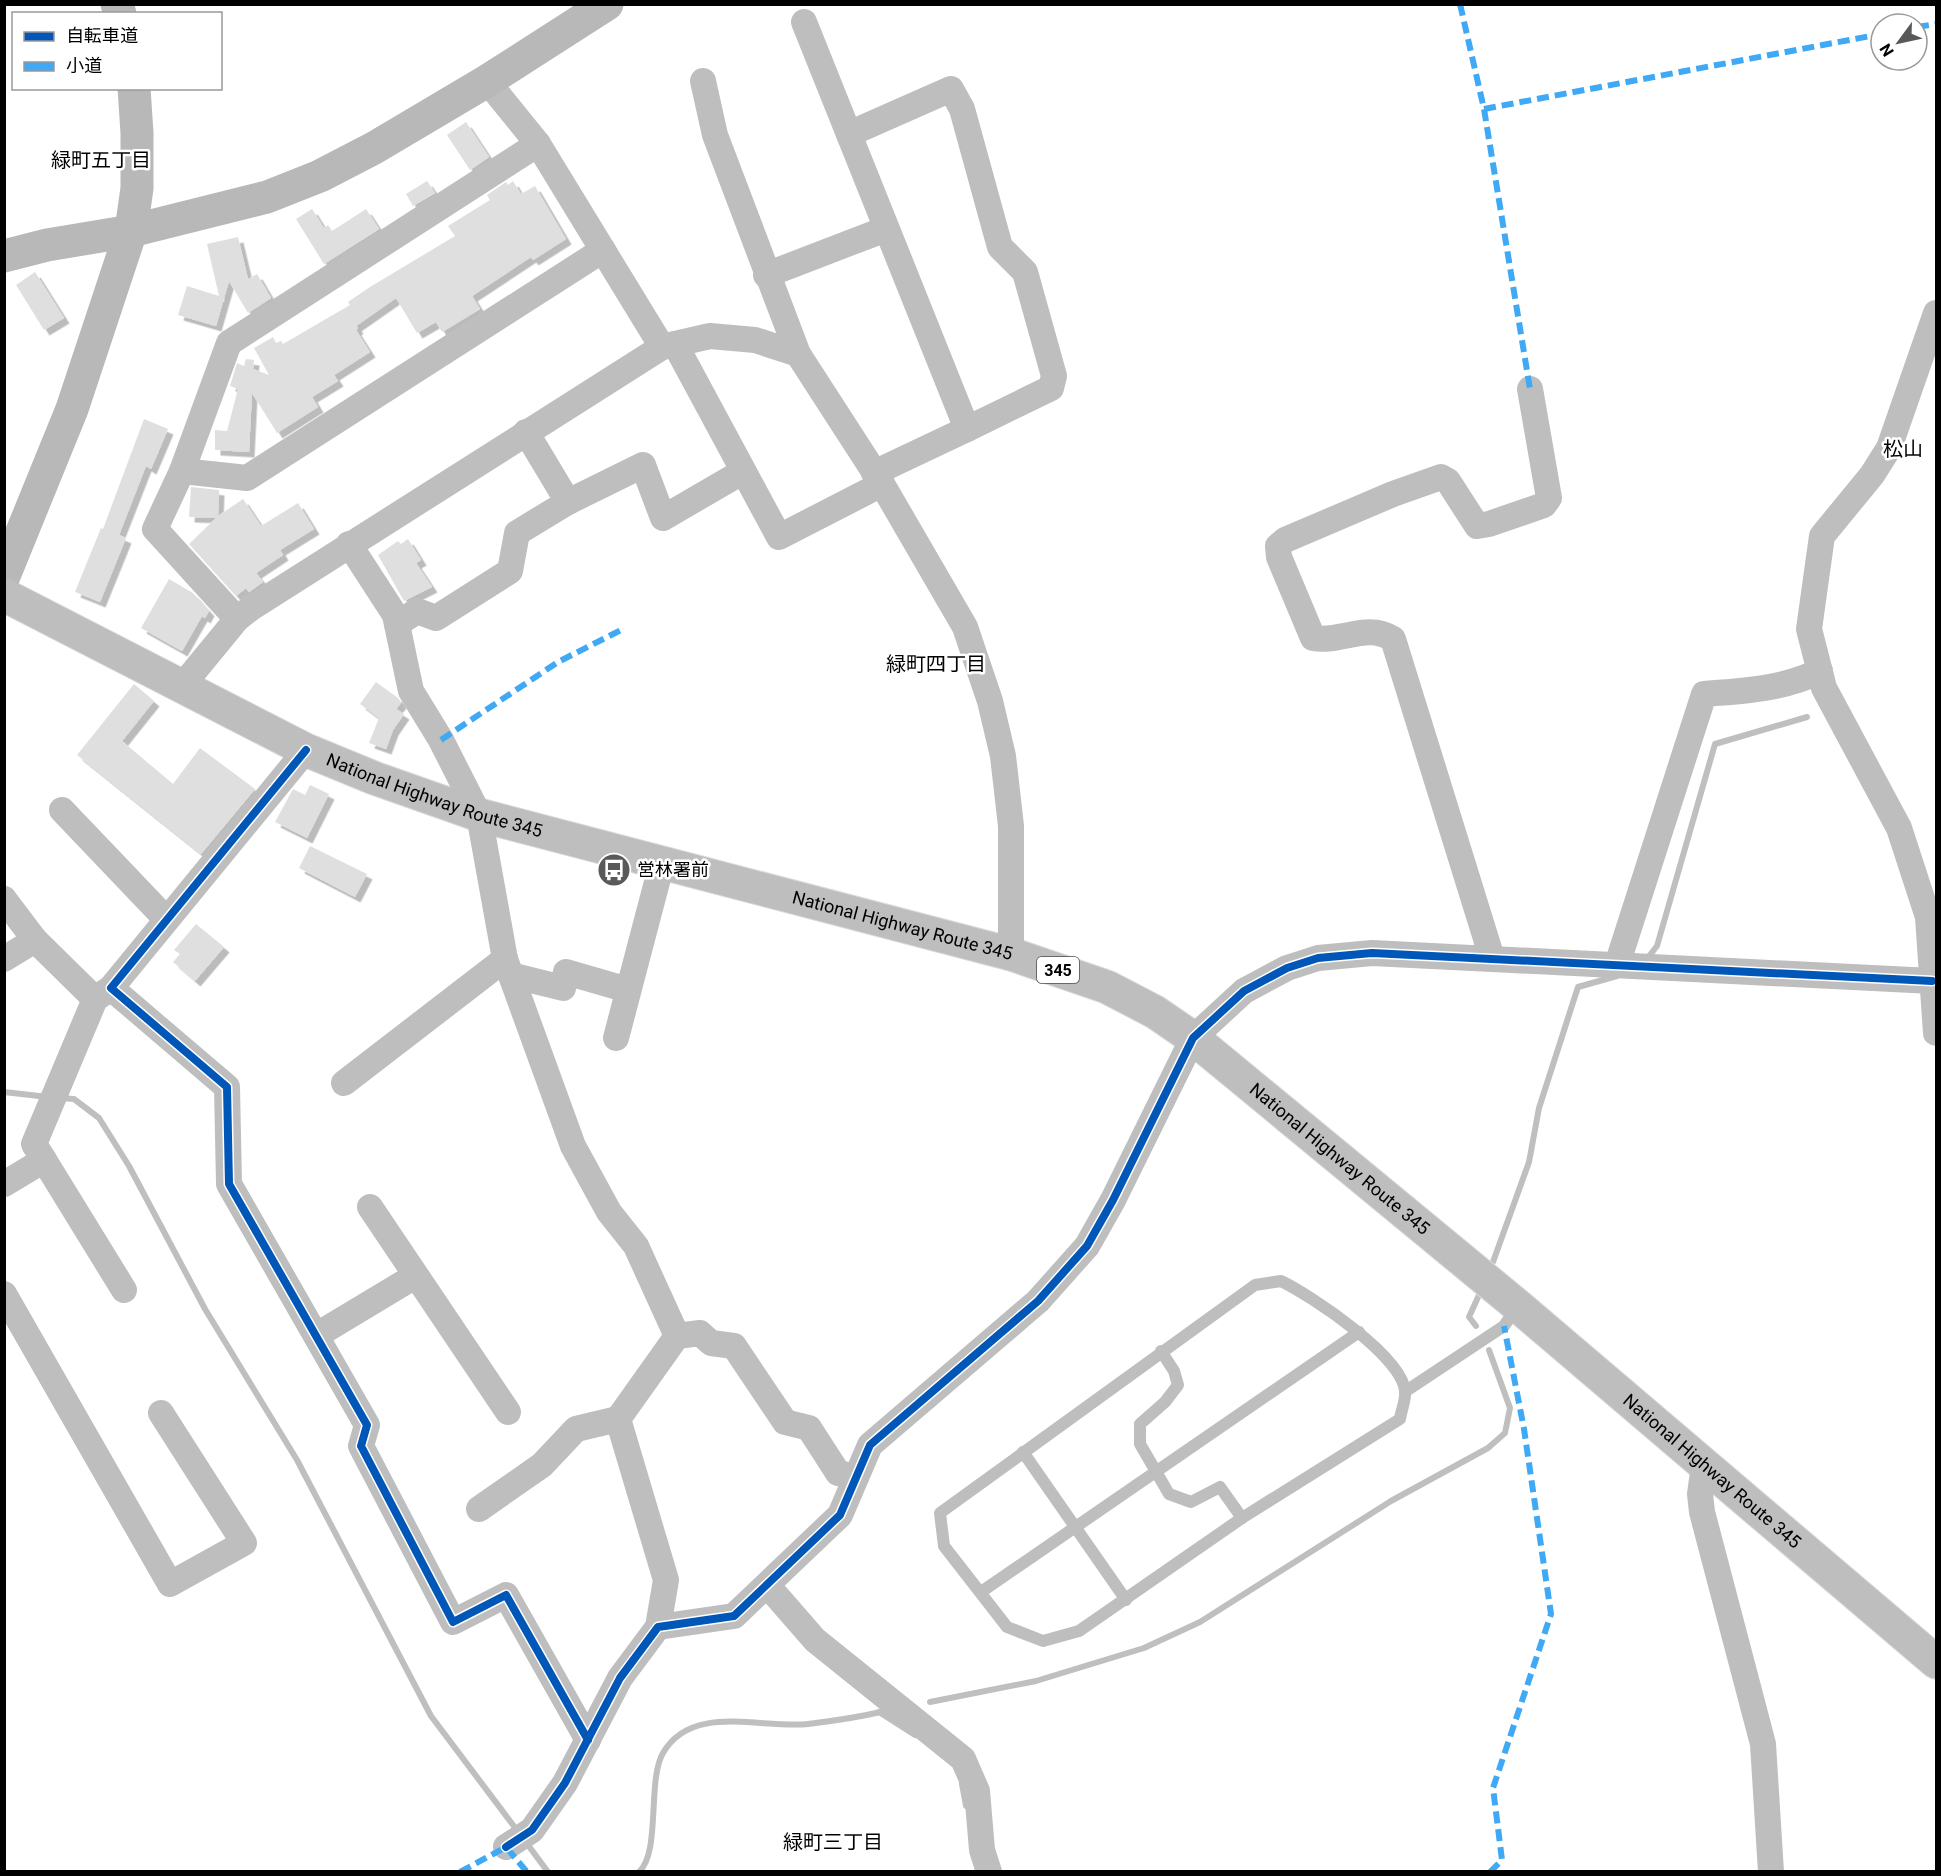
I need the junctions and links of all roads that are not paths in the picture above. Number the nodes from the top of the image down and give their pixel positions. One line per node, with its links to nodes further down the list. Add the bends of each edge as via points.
1 (607, 4): 3 (street)
2 (804, 22): 6 (street)
3 (487, 81): 7 (street); 9 (street, via 320,176 267,197)
4 (703, 81): 12 (street, via 715,135)
5 (134, 90): 9 (street, via 137,188)
6 (849, 134): 8 (street); 17 (street, via 951,89 962,109 1000,247 1025,272 1054,376 1051,388)
7 (538, 144): 10 (street); 19 (street, via 229,343)
8 (886, 229): 12 (street); 17 (street)
9 (131, 231): 11 (street); 24 (street, via 72,409)
10 (603, 250): 14 (street); 19 (street, via 247,478)
11 (4, 256)
12 (766, 275): 15 (street)
13 (1936, 314): 28 (street, via 1889,448 1822,536 1809,629)
14 (669, 345): 15 (street, via 710,336 744,339); 18 (street); 20 (street)
15 (798, 354): 21 (street)
16 (1530, 389): 38 (street, via 1549,498 1545,505 1477,526 1448,481 1441,477 1360,507 1278,546 1278,557 1313,638 1324,640 1382,631 1392,639)
17 (966, 429): 21 (street)
18 (526, 432): 22 (street); 23 (street)
19 (182, 471): 26 (street, via 154,529)
20 (742, 472): 21 (street, via 779,537); 22 (street, via 663,518 643,465)
21 (878, 478): 37 (street, via 965,627 990,701 1003,756 1011,826)
22 (568, 502): 27 (street, via 517,533 510,571 436,618 417,611)
23 (349, 544): 26 (street); 27 (street)
24 (4, 576)
25 (4, 595): 29 (highway, National Highway Route 345 / 345)
26 (237, 619): 29 (street)
27 (397, 624): 32 (street, via 411,691)
28 (1820, 671): 40 (street, via 1795,683 1761,690 1704,694); 42 (street, via 1824,687 1899,828 1928,918)
29 (182, 686): 30 (highway, National Highway Route 345 / 345)
30 (306, 750): 32 (highway, National Highway Route 345 / 345); 35 (street)
31 (63, 810): 35 (street)
32 (479, 815): 33 (highway, National Highway Route 345 / 345); 41 (street)
33 (662, 863): 37 (highway, National Highway Route 345 / 345); 43 (street)
34 (4, 899): 36 (street)
35 (166, 919): 44 (street)
36 (35, 940): 39 (street); 44 (street)
37 (1011, 954): 47 (highway, National Highway Route 345 / 345, via 1107,987)
38 (1492, 958): 40 (street); 47 (street, via 1372,953 1318,958 1287,968 1244,992)
39 (4, 959)
40 (1617, 964): 42 (street)
41 (508, 967): 43 (street, via 563,988 566,972); 48 (street); 58 (street, via 573,1146 609,1212 636,1246)
42 (1932, 981): 45 (street)
43 (628, 990): 46 (street)
44 (103, 994): 49 (street, via 34,1144); 57 (street, via 227,1087 229,1184)
45 (1936, 1033)
46 (616, 1038)
47 (1193, 1038): 55 (highway, National Highway Route 345 / 345); 67 (street, via 1087,1246 1038,1301 870,1445)
48 (344, 1083)
49 (44, 1160): 50 (street); 53 (street)
50 (4, 1184)
51 (370, 1207): 52 (street)
52 (415, 1276): 57 (street); 61 (street)
53 (124, 1290)
54 (4, 1294): 62 (street, via 170,1584 244,1544)
55 (1518, 1306): 60 (lane, via 1504,1326); 65 (highway, National Highway Route 345 / 345)
56 (1359, 1332): 59 (lane, via 1304,1292 1281,1281 1255,1284); 60 (lane, via 1393,1366); 66 (lane)
57 (317, 1335): 76 (street, via 367,1425 361,1446 453,1622 506,1595)
58 (677, 1336): 63 (street); 67 (street, via 700,1333 711,1343 734,1346 785,1422 809,1428 838,1473)
59 (1161, 1351): 64 (lane); 66 (lane, via 1178,1385 1140,1424 1140,1444)
60 (1406, 1391): 69 (lane, via 1400,1419)
61 (508, 1412)
62 (161, 1413)
63 (618, 1419): 68 (street, via 576,1429 542,1465); 74 (street, via 666,1580)
64 (1023, 1452): 70 (lane); 72 (lane, via 940,1514 944,1546)
65 (1704, 1465): 75 (highway, National Highway Route 345 / 345); 79 (street, via 1702,1512 1763,1744)
66 (1157, 1473): 69 (lane, via 1169,1494 1191,1502 1220,1487); 70 (lane)
67 (856, 1476): 71 (street, via 840,1515)
68 (479, 1509)
69 (1242, 1518): 73 (lane)
70 (1075, 1530): 72 (lane); 73 (lane)
71 (768, 1586): 74 (street, via 734,1616); 78 (street, via 815,1640 963,1759 977,1791)
72 (981, 1593): 73 (lane, via 1007,1627 1043,1641 1079,1630)
73 (1126, 1600)
74 (658, 1627): 76 (street, via 620,1678)
75 (1936, 1662)
76 (588, 1740): 77 (street, via 565,1783 532,1830)
77 (506, 1847)
78 (988, 1872)
79 (1771, 1872)

